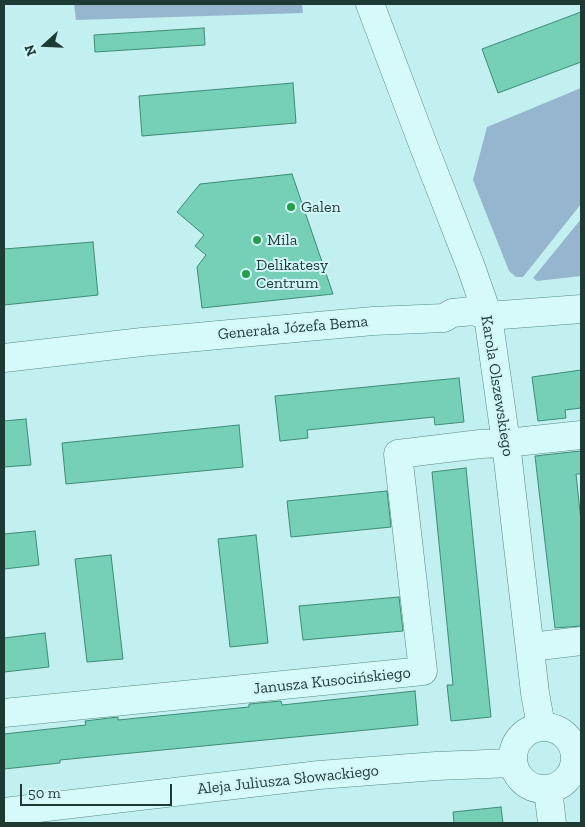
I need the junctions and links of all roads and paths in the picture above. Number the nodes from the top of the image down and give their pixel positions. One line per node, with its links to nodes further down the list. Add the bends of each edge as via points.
1 (370, 4): 3 (street, Karola Olszewskiego)
2 (581, 309): 3 (street, Generała Józefa Bema)
3 (488, 316): 4 (street, Generała Józefa Bema, via 473,311 452,313 444,318 373,321 142,342); 6 (street, Karola Olszewskiego)
4 (4, 358)
5 (581, 435): 6 (street)
6 (506, 443): 8 (street, Karola Olszewskiego); 9 (street, Janusza Kusocińskiego, via 398,454 423,671)
7 (581, 641): 8 (street)
8 (531, 647): 10 (street, Karola Olszewskiego)
9 (4, 713)
10 (542, 726): 11 (street, via 560,731); 12 (street, via 522,735 516,743)
11 (578, 755): 13 (street, via 565,781)
12 (513, 763): 13 (street, via 522,780); 14 (street, Aleja Juliusza Słowackiego, via 319,775)
13 (548, 789): 15 (street)
14 (4, 812)
15 (552, 823)

